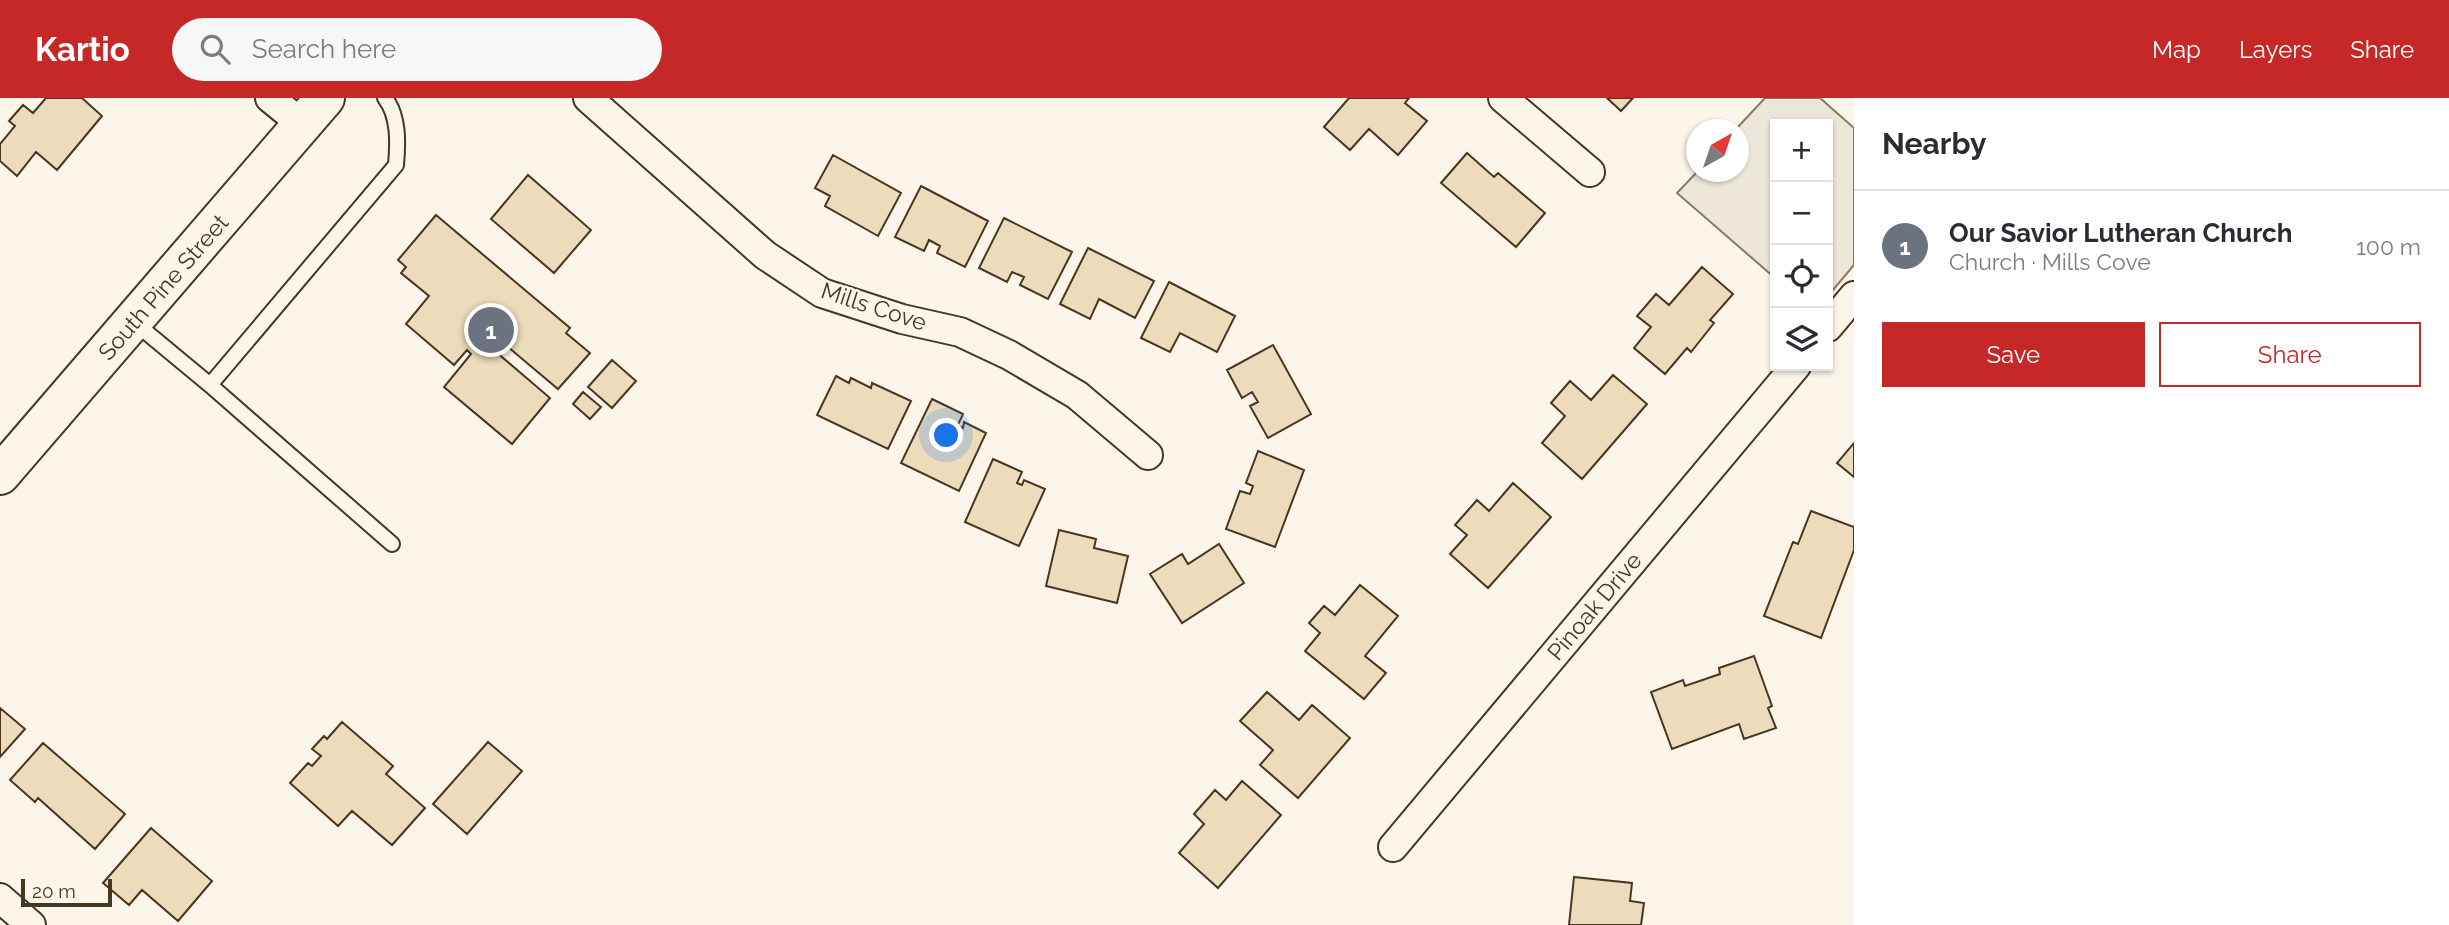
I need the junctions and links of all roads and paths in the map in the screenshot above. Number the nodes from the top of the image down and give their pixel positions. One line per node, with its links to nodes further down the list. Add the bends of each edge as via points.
1 (270, 98): 5 (street)
2 (386, 98): 11 (lane, via 393,108 396,165)
3 (588, 98): 12 (street, Mills Cove, via 765,255 822,293 960,332 1009,355 1077,395)
4 (1503, 98): 6 (street)
5 (314, 111): 8 (main road, South Pine Street)
6 (1590, 172)
7 (1854, 296): 9 (street)
8 (133, 321): 11 (lane); 13 (main road, South Pine Street)
9 (1833, 321)
10 (1792, 371): 15 (street, Pinoak Drive)
11 (210, 385): 14 (lane)
12 (1148, 455)
13 (0, 475)
14 (392, 544)
15 (1393, 846)
16 (0, 898): 17 (street)
17 (31, 925)

